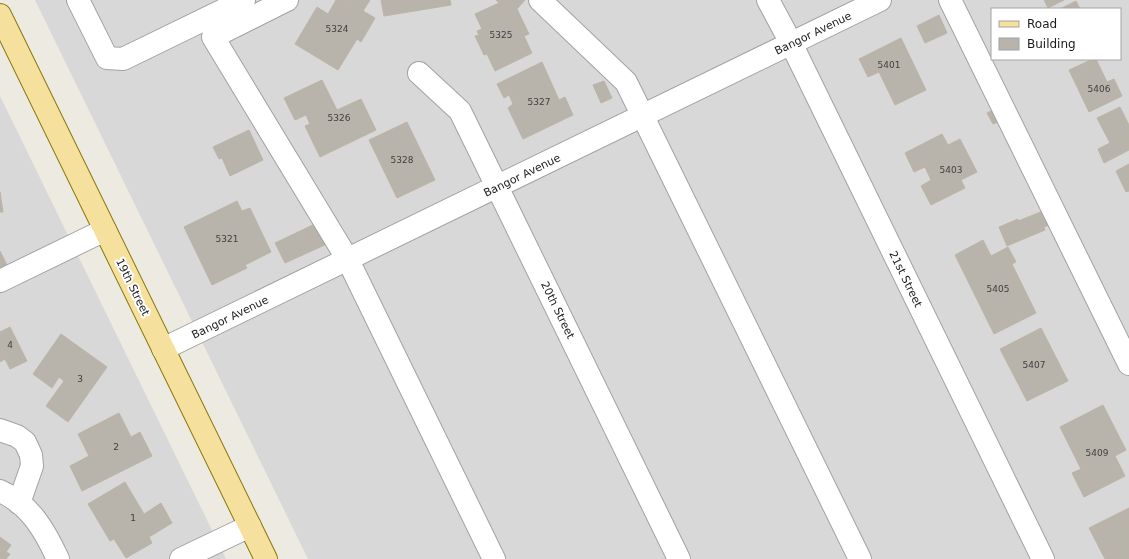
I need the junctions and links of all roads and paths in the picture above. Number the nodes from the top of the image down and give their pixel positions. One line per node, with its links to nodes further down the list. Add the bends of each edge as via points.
1 (78, 0): 2 (street, via 107,58 124,59)
2 (244, 0)
3 (288, 0): 14 (street, via 213,37)
4 (540, 0): 11 (street, via 626,82)
5 (768, 0): 9 (street, 21st Street)
6 (950, 0): 17 (street)
7 (872, 2): 9 (street, Bangor Avenue)
8 (0, 15): 13 (main road, 19th Street)
9 (791, 43): 11 (street, Bangor Avenue); 28 (street, 21st Street)
10 (419, 73): 12 (street, 20th Street, via 460,111)
11 (643, 116): 12 (street, Bangor Avenue); 27 (street)
12 (498, 186): 14 (street, Bangor Avenue); 26 (street, 20th Street)
13 (105, 230): 15 (street); 16 (main road, 19th Street)
14 (348, 260): 16 (street, Bangor Avenue); 25 (street)
15 (0, 281)
16 (163, 349): 21 (main road, 19th Street)
17 (1129, 364)
18 (0, 430): 20 (street, via 26,442 31,455 32,466)
19 (0, 490): 20 (street)
20 (19, 503): 22 (street, via 29,511 49,539)
21 (250, 526): 23 (street); 24 (main road, 19th Street)
22 (58, 559)
23 (181, 559)
24 (265, 559)
25 (494, 559)
26 (679, 559)
27 (860, 559)
28 (1043, 559)

